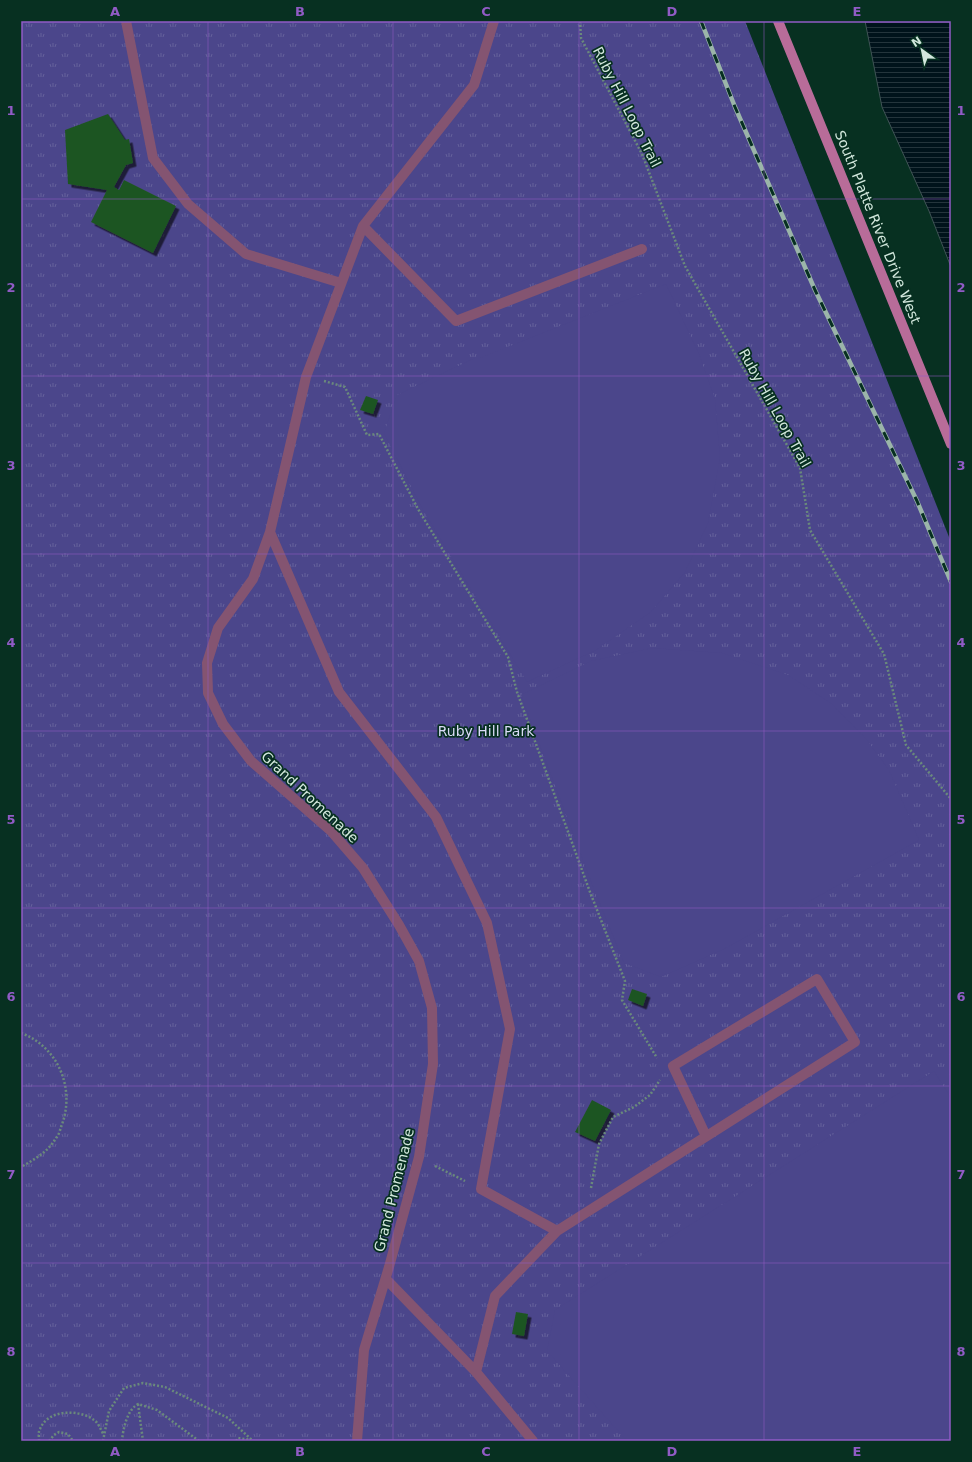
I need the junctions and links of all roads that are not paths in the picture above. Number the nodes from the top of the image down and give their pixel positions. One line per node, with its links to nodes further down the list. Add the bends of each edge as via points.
1 (126, 21): 6 (lane, via 153,158 188,204 246,254)
2 (494, 21): 4 (lane, Grand Promenade, via 474,84)
3 (778, 21): 7 (street, South Platte River Drive West)
4 (363, 226): 5 (lane, via 456,321); 6 (lane, Grand Promenade)
5 (642, 249)
6 (341, 283): 8 (lane, Grand Promenade, via 306,377)
7 (951, 444)
8 (270, 532): 10 (lane, via 339,692 436,817 487,923 510,1029 481,1189); 11 (lane, Grand Promenade, via 253,579 218,628 207,663 208,693 223,724 251,761 331,831 363,868 418,961 432,1008 433,1064 419,1157)
9 (706, 1136): 9 (lane, via 856,1042 817,979 673,1066); 10 (lane)
10 (557, 1231): 12 (lane, via 495,1296)
11 (386, 1279): 12 (lane); 13 (lane, Grand Promenade, via 364,1350)
12 (476, 1372): 14 (lane)
13 (357, 1441)
14 (533, 1441)

